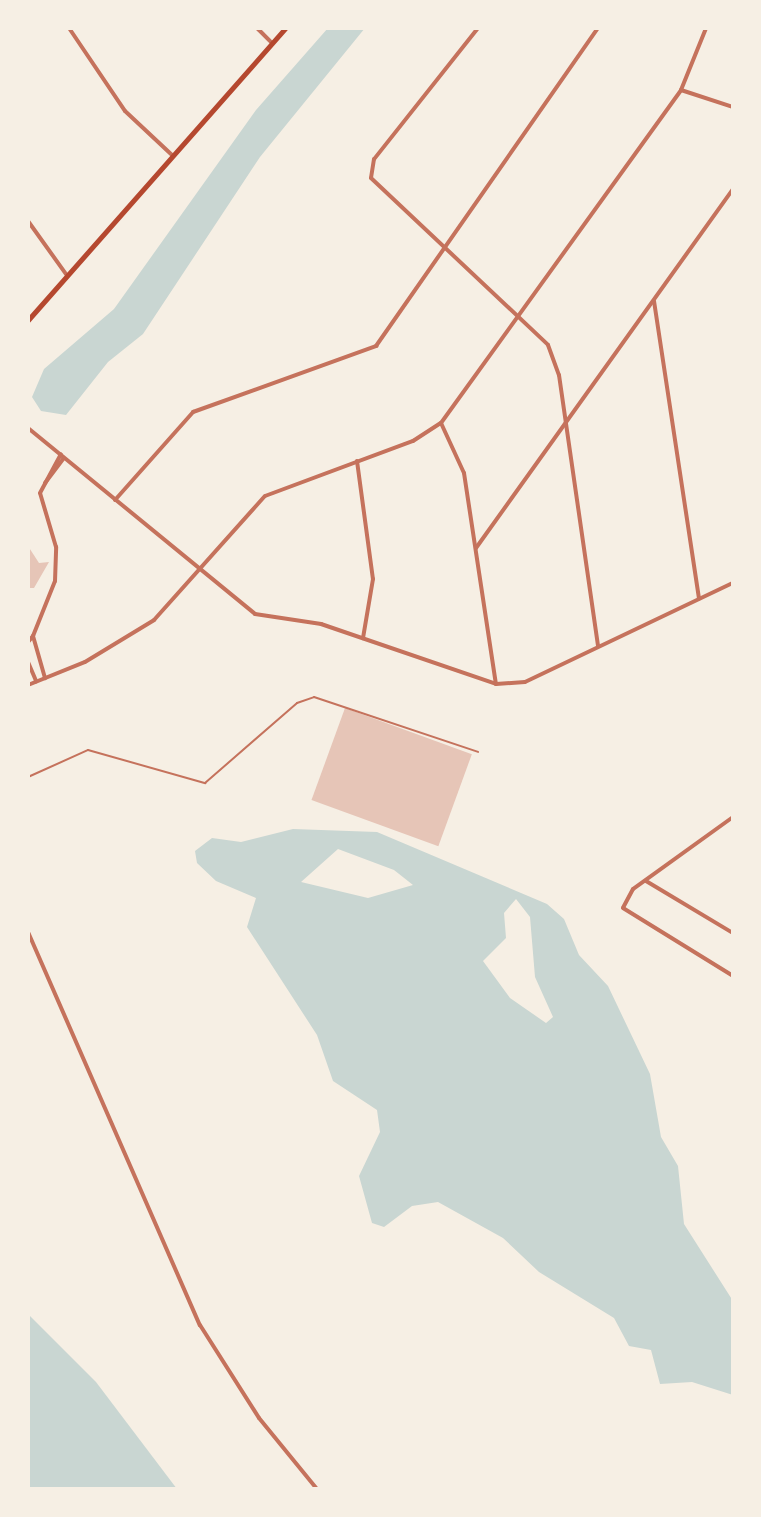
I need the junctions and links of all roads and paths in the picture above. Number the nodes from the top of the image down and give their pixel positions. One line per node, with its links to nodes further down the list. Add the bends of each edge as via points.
1 (69, 28): 10 (street, via 125,111)
2 (257, 28): 7 (street)
3 (285, 28): 7 (main road)
4 (478, 28): 13 (street, via 370,171 374,184)
5 (598, 28): 13 (street)
6 (706, 28): 8 (street)
7 (272, 43): 10 (main road)
8 (681, 90): 9 (street); 16 (street)
9 (733, 107)
10 (172, 155): 14 (main road)
11 (733, 189): 15 (street)
12 (28, 221): 14 (street)
13 (446, 247): 16 (street); 23 (street, via 374,348 193,412)
14 (66, 274): 17 (main road)
15 (654, 301): 19 (street); 27 (street)
16 (522, 313): 18 (street); 19 (street, via 555,359)
17 (28, 320)
18 (441, 423): 22 (street); 24 (street, via 461,460)
19 (565, 425): 24 (street); 30 (street)
20 (28, 428): 21 (street)
21 (63, 456): 23 (street); 29 (street, via 40,493 56,547 55,581)
22 (357, 461): 25 (street, via 265,496); 28 (street, via 373,579)
23 (115, 500): 25 (street)
24 (476, 548): 34 (street)
25 (200, 570): 28 (street, via 255,614); 32 (street, via 131,636)
26 (733, 583): 27 (street)
27 (699, 600): 30 (street)
28 (363, 638): 34 (street)
29 (30, 639): 32 (street)
30 (598, 646): 34 (street, via 525,682)
31 (28, 662): 33 (street)
32 (45, 678): 33 (street)
33 (36, 681): 35 (street)
34 (496, 684)
35 (28, 685)
36 (478, 752): 37 (lane, via 314,697 297,703 205,783 88,750)
37 (28, 777)
38 (733, 817): 39 (street)
39 (646, 881): 41 (street); 42 (street, via 628,893 625,913)
40 (28, 932): 43 (street, via 200,1325 259,1418)
41 (733, 933)
42 (733, 976)
43 (317, 1489)

